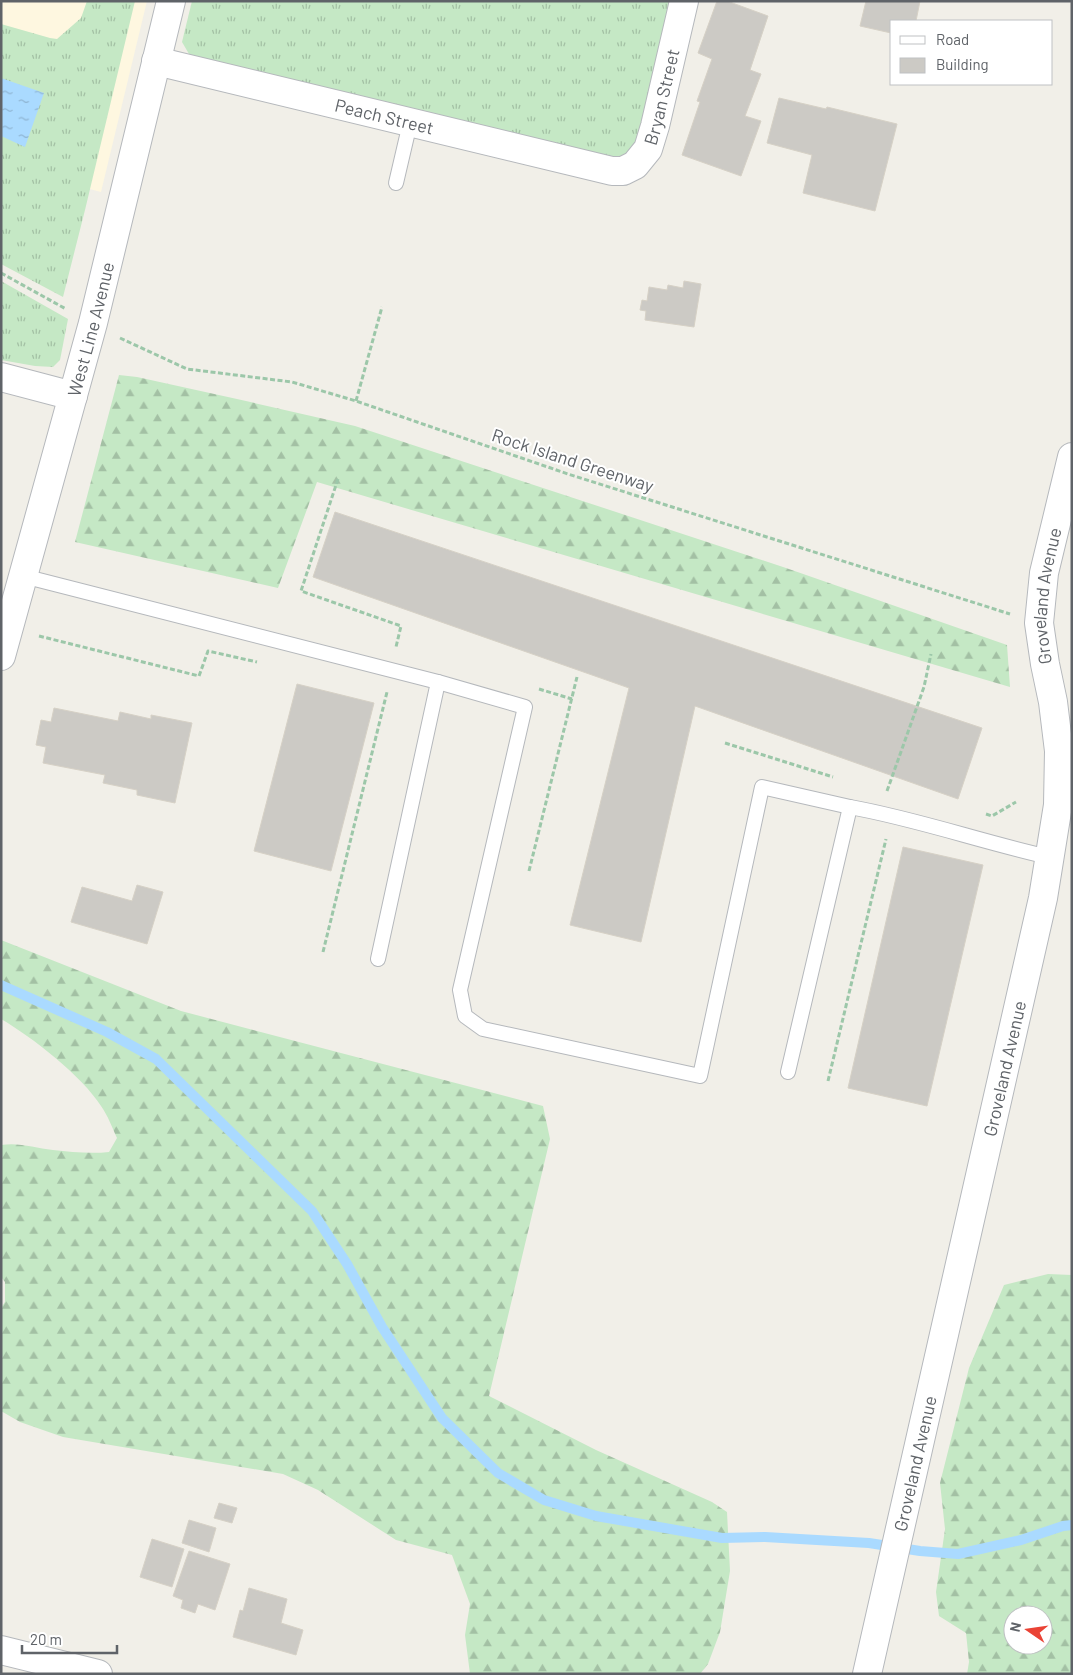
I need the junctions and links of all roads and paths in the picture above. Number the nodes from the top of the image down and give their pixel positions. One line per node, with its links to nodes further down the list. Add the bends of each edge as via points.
1 (171, 1): 3 (street, West Line Avenue)
2 (684, 1): 5 (street, Bryan Street, via 648,149 635,165 623,171)
3 (156, 61): 4 (street, Peach Street); 12 (street, West Line Avenue)
4 (410, 123): 5 (street, Peach Street); 6 (lane)
5 (612, 171)
6 (396, 183)
7 (1, 273): 9 (path)
8 (382, 307): 13 (path)
9 (68, 310)
10 (118, 337): 13 (path, Rock Island Greenway, via 187,368 292,382)
11 (1, 377): 12 (street)
12 (73, 396): 16 (street, West Line Avenue)
13 (356, 401): 17 (path, Rock Island Greenway, via 568,474)
14 (1072, 457): 28 (street, Groveland Avenue, via 1044,573 1039,623 1045,664)
15 (338, 479): 19 (path, via 301,590 400,626)
16 (22, 576): 21 (street, West Line Avenue); 24 (lane)
17 (1010, 614)
18 (39, 636): 22 (path, via 199,676 208,651)
19 (396, 649)
20 (931, 654): 29 (path, via 924,687)
21 (1, 656)
22 (264, 664)
23 (577, 678): 33 (path)
24 (438, 682): 30 (lane, via 525,706 460,990 465,1016 483,1029 700,1076 762,787); 35 (lane)
25 (389, 687): 27 (path)
26 (377, 691): 27 (path)
27 (387, 693): 34 (path)
28 (1062, 704): 32 (street, Groveland Avenue, via 1058,805)
29 (886, 794)
30 (850, 807): 32 (lane); 36 (lane)
31 (888, 830): 37 (path)
32 (1049, 857): 40 (street, Groveland Avenue, via 1039,918)
33 (529, 871)
34 (323, 952)
35 (378, 959)
36 (788, 1072)
37 (828, 1082)
38 (1, 1650): 39 (street)
39 (98, 1674)
40 (867, 1674)

